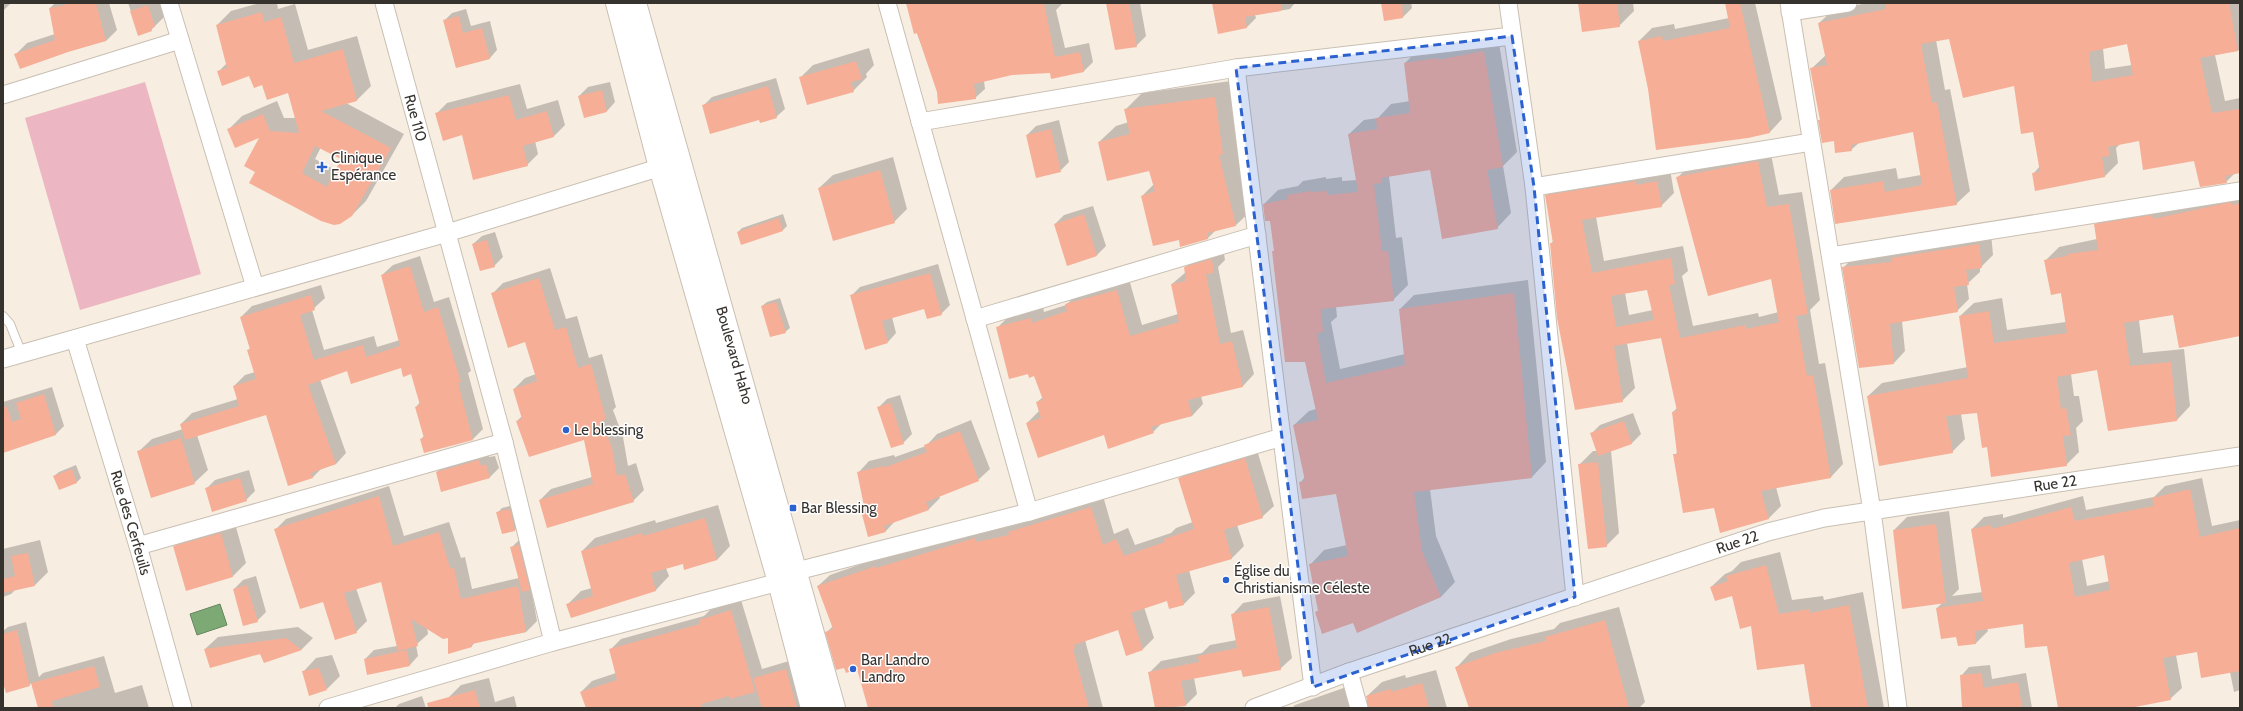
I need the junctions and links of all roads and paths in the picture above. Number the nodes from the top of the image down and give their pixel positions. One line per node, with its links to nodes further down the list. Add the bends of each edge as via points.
1 (169, 3): 10 (street)
2 (384, 3): 18 (street, Rue 110)
3 (617, 3): 15 (main road, Boulevard Haho)
4 (635, 3): 15 (main road, Boulevard Haho)
5 (887, 3): 13 (street)
6 (1508, 3): 9 (street)
7 (1848, 3): 8 (street)
8 (1790, 8): 14 (street)
9 (1512, 36): 11 (street); 16 (street)
10 (180, 40): 12 (street); 21 (street)
11 (1236, 68): 13 (street); 19 (street)
12 (3, 95)
13 (920, 122): 23 (street)
14 (1811, 142): 16 (street); 20 (street)
15 (670, 164): 18 (street); 33 (main road, Boulevard Haho)
16 (1534, 187): 34 (street)
17 (2240, 190): 20 (street)
18 (447, 233): 21 (street); 28 (street, Rue 110)
19 (1257, 235): 23 (street); 27 (street)
20 (1831, 256): 30 (street)
21 (255, 287): 24 (street)
22 (3, 316): 25 (lane, via 10,324)
23 (975, 319): 31 (street)
24 (75, 339): 25 (street); 32 (street, Rue des Cerfeuils)
25 (22, 354): 26 (street)
26 (3, 359)
27 (1282, 438): 31 (street); 37 (street)
28 (504, 442): 32 (street); 35 (street, Rue 110)
29 (2240, 456): 30 (street, Rue 22)
30 (1872, 511): 34 (street, Rue 22, via 1824,518 1768,532); 44 (street)
31 (1028, 512): 33 (street)
32 (138, 546): 38 (street, Rue des Cerfeuils)
33 (788, 577): 35 (street); 40 (main road, Boulevard Haho); 41 (main road, Boulevard Haho)
34 (1575, 597): 36 (street, Rue 22)
35 (553, 642): 39 (street)
36 (1349, 672): 37 (street, Rue 22); 43 (street)
37 (1313, 687): 42 (street, Rue 22)
38 (183, 708)
39 (328, 708)
40 (812, 708)
41 (834, 708)
42 (1254, 708)
43 (1359, 708)
44 (1898, 708)

